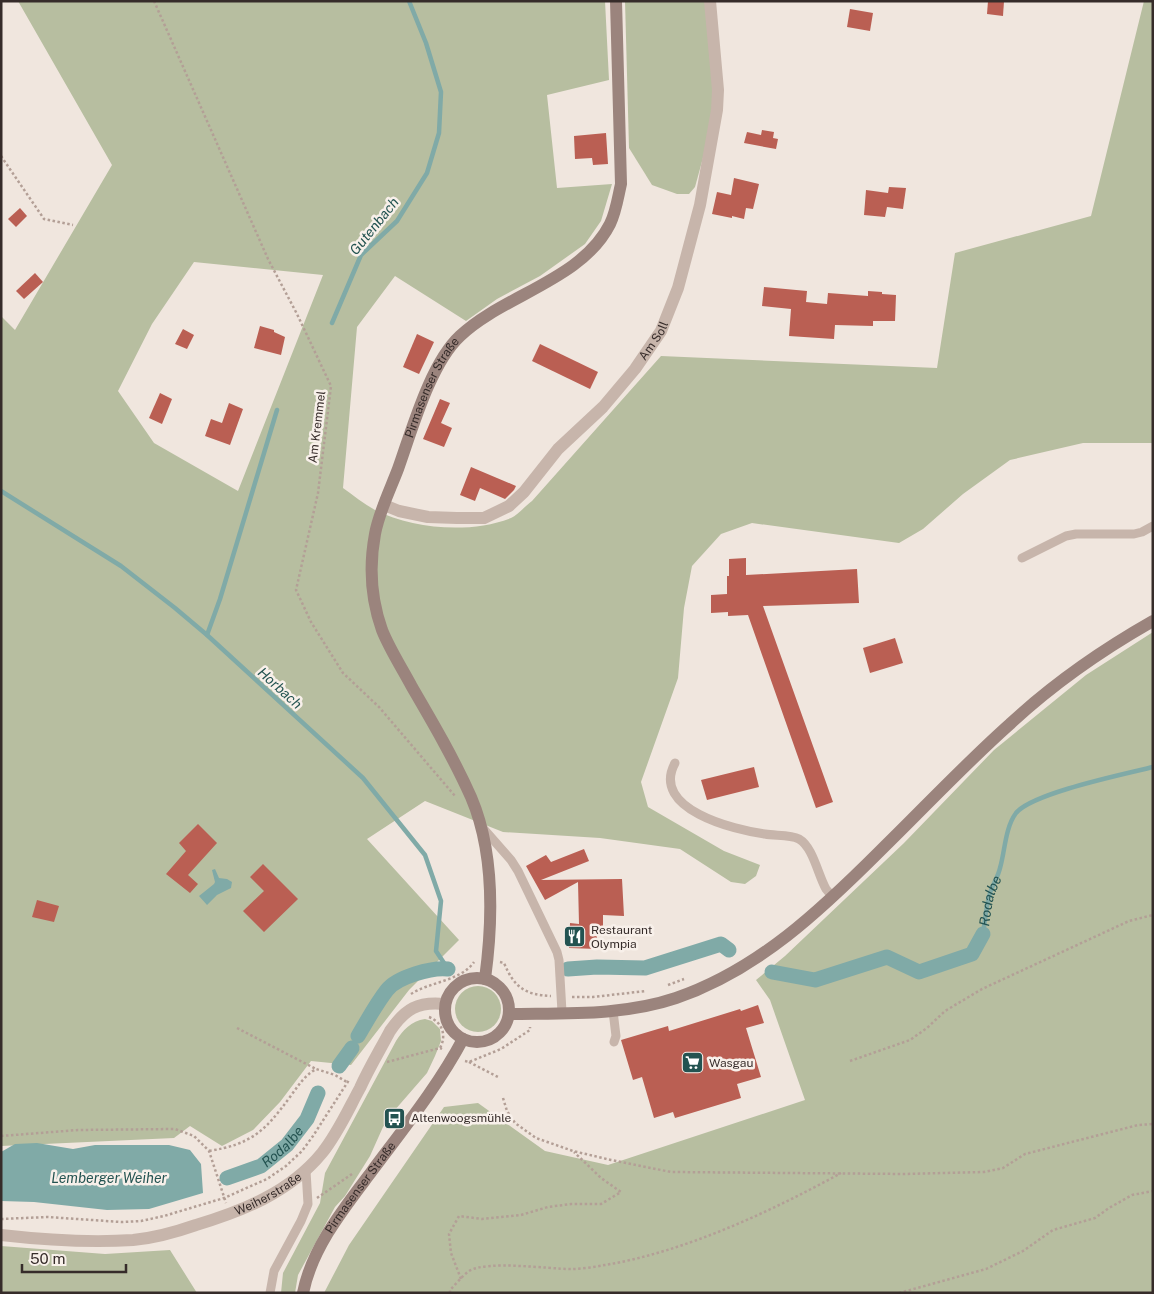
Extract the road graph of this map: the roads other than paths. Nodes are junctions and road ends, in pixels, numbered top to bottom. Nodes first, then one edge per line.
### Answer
1 (616, 1) edge
2 (710, 1) edge
3 (384, 505) junction
4 (1153, 526) edge
5 (1022, 558) dead end
6 (1153, 621) edge
7 (675, 764) dead end
8 (480, 825) junction
9 (834, 897) junction
10 (485, 979) junction
11 (446, 1004) junction
12 (613, 1011) junction
13 (562, 1012) junction
14 (509, 1014) junction
15 (463, 1039) junction
16 (614, 1042) dead end
17 (306, 1171) junction
18 (1, 1236) edge
19 (270, 1293) edge
20 (303, 1293) edge

1 - 3 main road, Pirmasenser Straße
2 - 3 street, Am Soll
3 - 8 main road, Pirmasenser Straße
4 - 5 lane
6 - 9 main road
7 - 9 lane
8 - 10 main road, Pirmasenser Straße
8 - 13 lane, Pirmasenser Straße
9 - 12 main road
10 - 11 main road
10 - 14 main road
11 - 15 main road
11 - 17 street, Weiherstraße
12 - 13 main road
12 - 16 lane
13 - 14 main road
14 - 15 main road
15 - 20 main road, Pirmasenser Straße
17 - 18 street, Weiherstraße
17 - 19 lane

